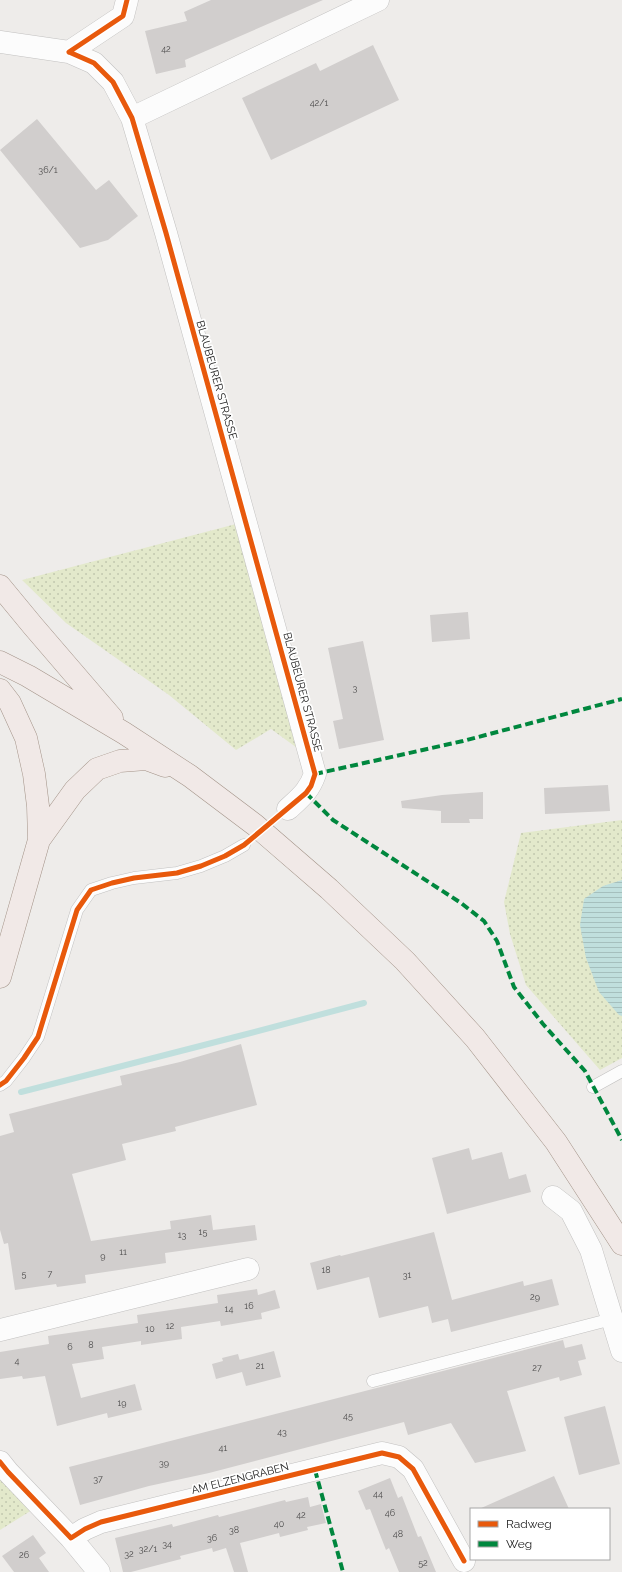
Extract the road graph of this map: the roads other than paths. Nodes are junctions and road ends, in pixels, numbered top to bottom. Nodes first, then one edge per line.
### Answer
1 (127, 0) edge
2 (378, 0) edge
3 (0, 42) edge
4 (69, 52) junction
5 (132, 118) junction
6 (0, 586) edge
7 (0, 662) edge
8 (0, 690) edge
9 (124, 733) junction
10 (190, 776) junction
11 (288, 809) dead end
12 (39, 840) junction
13 (244, 845) dead end
14 (0, 977) edge
15 (622, 1071) edge
16 (0, 1085) edge
17 (593, 1087) dead end
18 (553, 1197) dead end
19 (622, 1244) edge
20 (248, 1269) dead end
21 (612, 1319) junction
22 (0, 1330) edge
23 (622, 1351) edge
24 (373, 1381) dead end
25 (0, 1462) edge
26 (71, 1538) junction
27 (464, 1561) dead end
28 (98, 1572) edge

1 - 4 street
2 - 5 street
3 - 4 street, BLAUBEURER STRASSE
4 - 5 street, BLAUBEURER STRASSE
5 - 11 street, BLAUBEURER STRASSE
6 - 9 main road
7 - 9 main road
8 - 12 main road
9 - 10 main road
10 - 12 main road
10 - 19 main road
12 - 14 main road
13 - 16 lane
15 - 17 lane
18 - 21 street
20 - 22 street
21 - 23 street
21 - 24 lane
25 - 26 street
26 - 27 street, AM ELZENGRABEN
26 - 28 street

